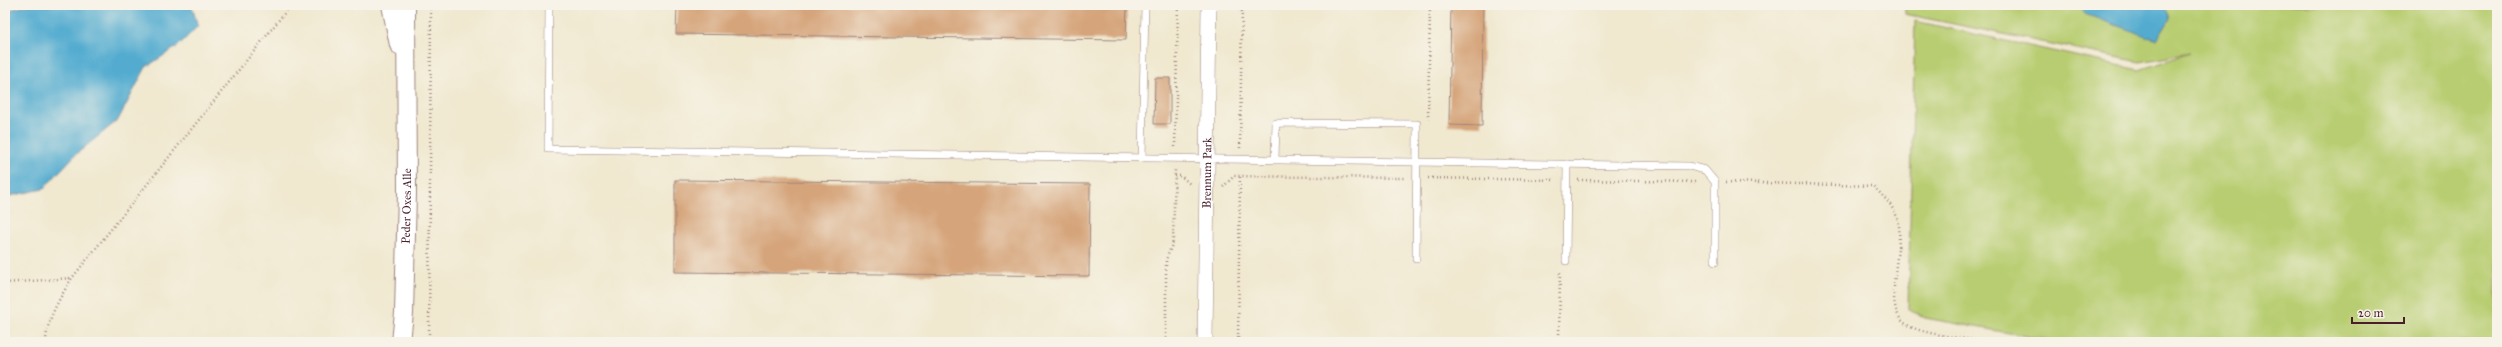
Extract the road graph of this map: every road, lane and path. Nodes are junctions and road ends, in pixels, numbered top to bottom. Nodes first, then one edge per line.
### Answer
1 (290, 5) edge
2 (391, 5) edge
3 (406, 5) edge
4 (431, 5) edge
5 (549, 5) edge
6 (1145, 5) edge
7 (1178, 5) edge
8 (1209, 5) edge
9 (1242, 5) edge
10 (1430, 5) edge
11 (405, 70) junction
12 (1428, 123) dead end
13 (1142, 158) junction
14 (1175, 159) junction
15 (1240, 159) junction
16 (1275, 159) junction
17 (1207, 160) junction
18 (1417, 162) junction
19 (1567, 164) junction
20 (1175, 176) junction
21 (1240, 176) junction
22 (1417, 178) junction
23 (1567, 180) junction
24 (1715, 182) junction
25 (1207, 186) junction
26 (1416, 259) dead end
27 (1566, 261) dead end
28 (1715, 262) dead end
29 (1560, 268) dead end
30 (72, 278) junction
31 (5, 283) edge
32 (46, 342) edge
33 (400, 342) edge
34 (429, 342) edge
35 (1166, 342) edge
36 (1205, 342) edge
37 (1238, 342) edge
38 (1559, 342) edge
39 (1990, 342) edge

1 - 30 path
2 - 11 street, Peder Oxes Alle
3 - 11 street, Peder Oxes Alle
4 - 34 path
5 - 13 lane
6 - 13 lane
7 - 14 path
8 - 17 street, Brennum Park
9 - 15 path
10 - 12 path
11 - 33 street, Peder Oxes Alle
13 - 14 lane
14 - 17 lane
14 - 20 path
15 - 16 lane
15 - 17 lane
15 - 21 path
16 - 18 lane
16 - 18 lane
17 - 25 street, Brennum Park
18 - 19 lane
18 - 22 lane
19 - 23 lane
19 - 24 lane
20 - 25 path
20 - 35 path
21 - 22 path
21 - 25 path
21 - 37 path
22 - 23 path
22 - 26 lane
23 - 24 path
23 - 27 lane
24 - 28 lane
24 - 39 path
25 - 36 street, Brennum Park
29 - 38 path
30 - 31 path
30 - 32 path

